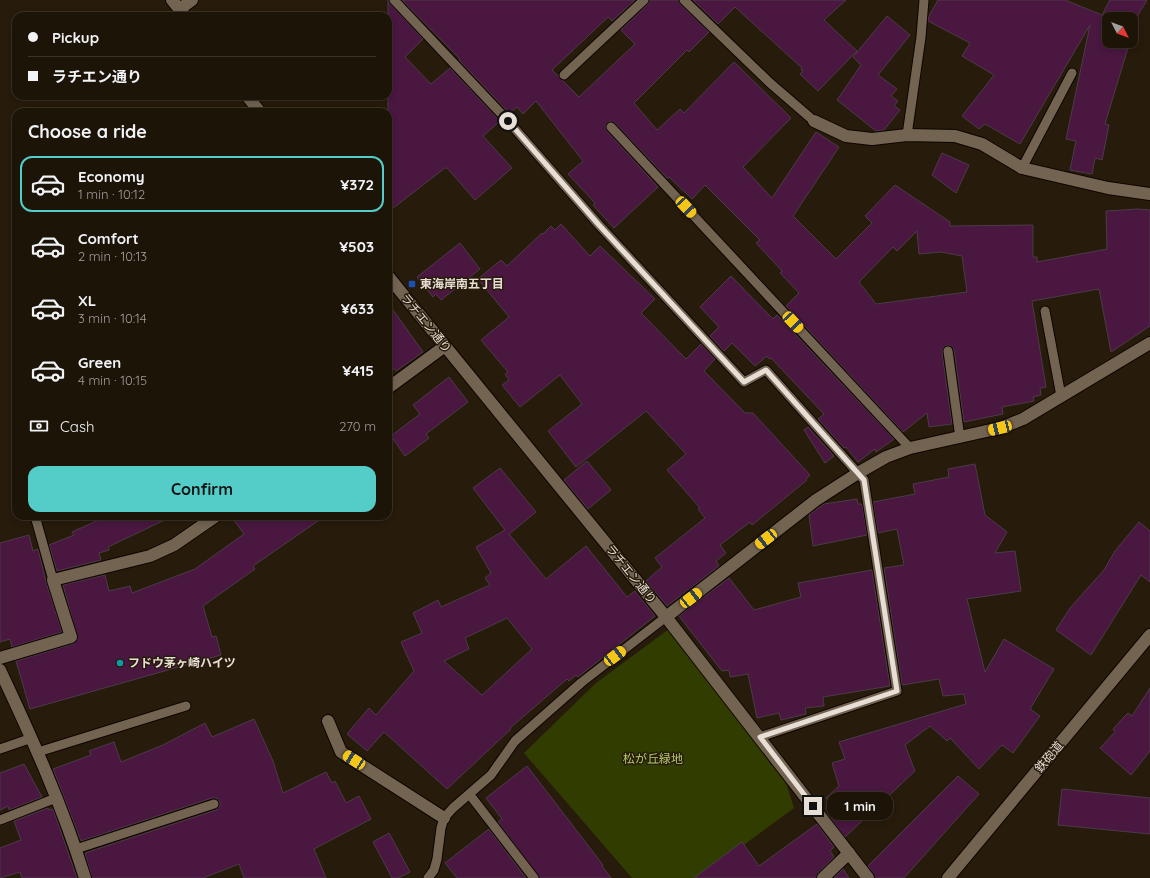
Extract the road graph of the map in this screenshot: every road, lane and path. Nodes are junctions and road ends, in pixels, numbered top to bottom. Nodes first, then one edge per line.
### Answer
1 (192, 0) edge
2 (394, 0) edge
3 (644, 0) edge
4 (684, 0) edge
5 (924, 0) edge
6 (179, 8) edge
7 (1072, 73) dead end
8 (564, 75) dead end
9 (814, 121) joint
10 (611, 127) dead end
11 (906, 134) junction
12 (1022, 168) junction
13 (1150, 194) edge
14 (392, 281) edge
15 (1045, 311) dead end
16 (1150, 344) edge
17 (445, 346) junction
18 (948, 351) dead end
19 (392, 385) edge
20 (1061, 396) junction
21 (960, 438) junction
22 (910, 448) junction
23 (858, 472) junction
24 (36, 520) edge
25 (210, 520) edge
26 (53, 580) junction
27 (666, 617) junction
28 (1150, 635) edge
29 (0, 658) edge
30 (0, 670) edge
31 (186, 706) dead end
32 (328, 721) dead end
33 (760, 737) junction
34 (32, 738) junction
35 (0, 749) edge
36 (38, 752) junction
37 (470, 795) junction
38 (56, 798) junction
39 (214, 804) dead end
40 (444, 818) junction
41 (0, 820) edge
42 (76, 849) junction
43 (849, 853) junction
44 (85, 878) edge
45 (428, 878) edge
46 (534, 878) edge
47 (823, 878) edge
48 (868, 878) edge
49 (948, 878) edge

1 - 6 street
2 - 23 lane
3 - 8 lane
4 - 9 lane
5 - 11 lane
7 - 12 lane
9 - 11 street
10 - 22 lane
11 - 12 street
12 - 13 street
14 - 17 street, ラチエン通り
15 - 20 lane
16 - 20 street
17 - 19 street
17 - 27 street, ラチエン通り
18 - 21 lane
20 - 21 street
21 - 22 street
22 - 23 street
23 - 27 street
23 - 33 lane
24 - 26 lane
25 - 26 street
26 - 29 street
27 - 33 street, ラチエン通り
27 - 37 lane
28 - 49 street, 鉄砲道
30 - 34 street
31 - 36 lane
32 - 40 street
33 - 43 street, ラチエン通り
34 - 35 lane
34 - 36 street
36 - 38 street
37 - 40 lane
37 - 46 lane
38 - 41 lane
38 - 42 street
39 - 42 lane
40 - 45 lane
42 - 44 street
43 - 47 street
43 - 48 street, ラチエン通り

